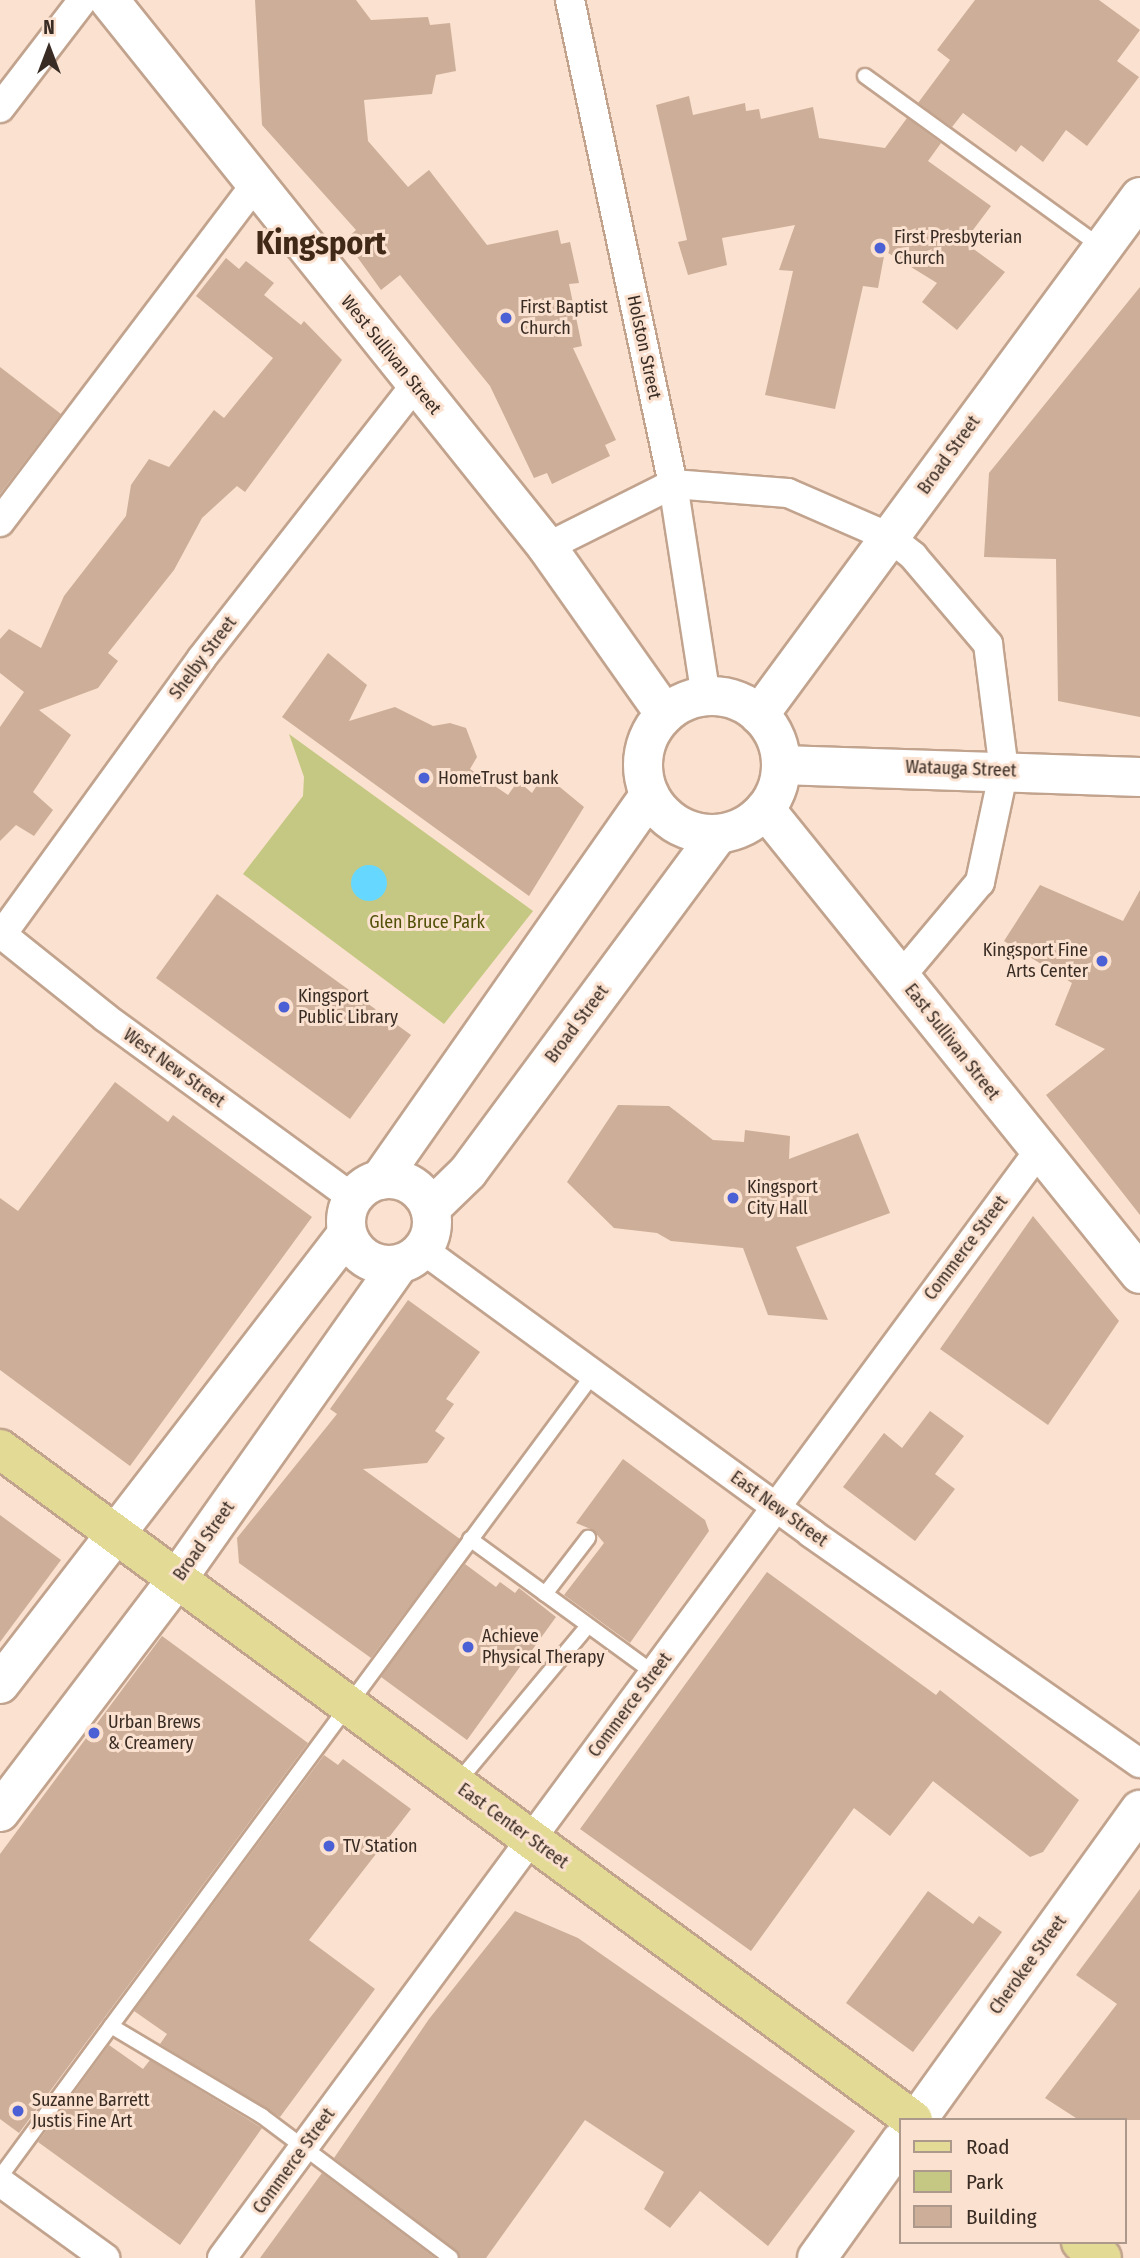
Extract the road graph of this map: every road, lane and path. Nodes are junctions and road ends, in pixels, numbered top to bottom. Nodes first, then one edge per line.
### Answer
1 (83, 0) edge
2 (109, 0) edge
3 (570, 0) edge
4 (865, 76) dead end
5 (0, 108) edge
6 (254, 185) junction
7 (1140, 197) edge
8 (1102, 248) junction
9 (415, 385) junction
10 (673, 484) junction
11 (0, 522) edge
12 (889, 537) junction
13 (547, 547) junction
14 (706, 696) junction
15 (665, 714) junction
16 (759, 715) junction
17 (781, 765) junction
18 (1004, 770) junction
19 (1140, 777) edge
20 (650, 795) junction
21 (765, 809) junction
22 (718, 834) junction
23 (1, 934) edge
24 (901, 976) junction
25 (1038, 1152) junction
26 (360, 1204) junction
27 (430, 1209) junction
28 (411, 1256) junction
29 (1140, 1274) edge
30 (595, 1372) junction
31 (0, 1449) edge
32 (776, 1507) junction
33 (113, 1531) junction
34 (588, 1538) dead end
35 (470, 1539) junction
36 (177, 1579) junction
37 (545, 1594) junction
38 (588, 1626) junction
39 (654, 1673) junction
40 (0, 1684) edge
41 (346, 1703) junction
42 (1140, 1763) edge
43 (457, 1784) junction
44 (1140, 1811) edge
45 (0, 1812) edge
46 (531, 1839) junction
47 (111, 2026) junction
48 (912, 2118) edge
49 (916, 2118) edge
50 (898, 2145) edge
51 (304, 2148) junction
52 (0, 2177) edge
53 (0, 2182) edge
54 (1084, 2244) edge
55 (105, 2258) edge
56 (222, 2258) edge
57 (451, 2258) edge
58 (817, 2258) edge
59 (1102, 2258) edge

1 - 5 street
2 - 6 street, West Sullivan Street
3 - 10 street, Holston Street
4 - 8 lane
6 - 9 street, West Sullivan Street
6 - 11 street
7 - 8 street, Broad Street
8 - 12 street, Broad Street
9 - 13 street, West Sullivan Street
9 - 23 street, Shelby Street
10 - 12 street
10 - 13 street
10 - 14 street, Holston Street
12 - 16 street, Broad Street
12 - 18 street
13 - 15 street, West Sullivan Street
14 - 15 street
14 - 16 street
15 - 20 street
16 - 17 street
17 - 18 street, Watauga Street
17 - 21 street
18 - 19 street, Watauga Street
18 - 24 street
20 - 22 street
20 - 26 street
21 - 22 street
21 - 24 street, East Sullivan Street
22 - 27 street, Broad Street
23 - 26 street, West New Street
24 - 25 street, East Sullivan Street
25 - 29 street, East Sullivan Street
25 - 32 street, Commerce Street
26 - 27 street
26 - 28 street
26 - 33 street
27 - 28 street, Broad Street
28 - 30 street, East New Street
28 - 36 street, Broad Street
30 - 32 street, East New Street
30 - 35 lane
31 - 33 main road, East Center Street
32 - 39 street, Commerce Street
32 - 42 street, East New Street
33 - 36 main road, East Center Street
33 - 40 street
34 - 37 lane
35 - 37 lane
35 - 41 lane
36 - 41 main road, East Center Street
36 - 45 street, Broad Street
37 - 38 lane
38 - 39 lane
38 - 43 lane
39 - 46 street, Commerce Street
41 - 43 main road, East Center Street
41 - 47 lane
43 - 46 main road, East Center Street
44 - 49 street, Cherokee Street
46 - 48 main road, East Center Street
46 - 51 street, Commerce Street
47 - 51 lane
47 - 52 lane
50 - 58 street
51 - 56 street, Commerce Street
51 - 57 lane
53 - 55 street
54 - 59 main road

